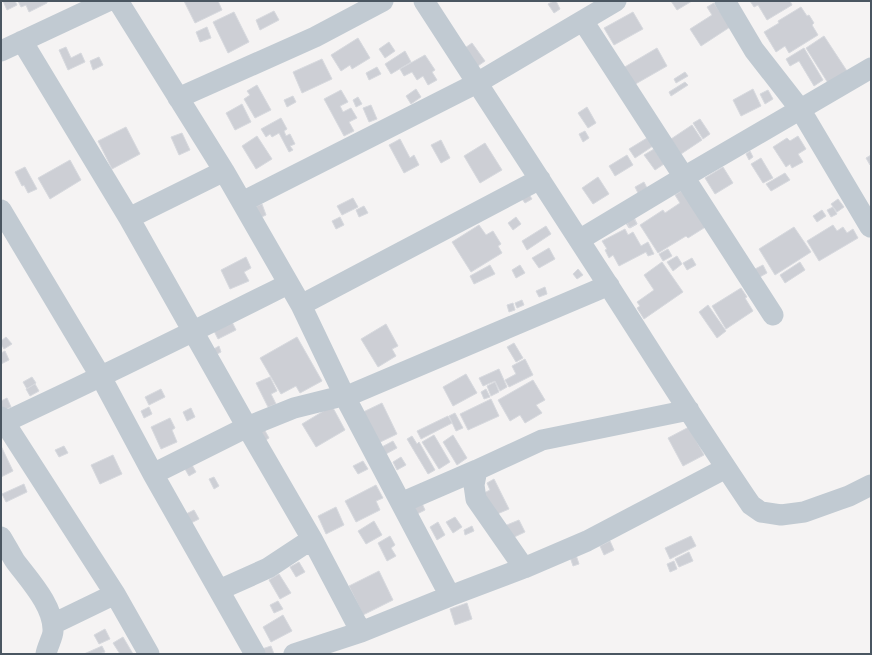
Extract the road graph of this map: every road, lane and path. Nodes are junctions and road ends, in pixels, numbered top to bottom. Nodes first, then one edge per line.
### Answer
1 (108, 1) edge
2 (118, 1) edge
3 (383, 1) edge
4 (424, 1) edge
5 (616, 1) edge
6 (725, 1) edge
7 (68, 9) edge
8 (583, 21) junction
9 (22, 41) junction
10 (1, 51) edge
11 (871, 68) edge
12 (476, 83) junction
13 (178, 98) junction
14 (800, 110) junction
15 (224, 171) junction
16 (684, 177) junction
17 (540, 179) junction
18 (242, 202) junction
19 (1, 210) edge
20 (129, 218) junction
21 (870, 227) edge
22 (579, 240) junction
23 (288, 284) junction
24 (609, 285) junction
25 (301, 306) junction
26 (773, 315) dead end
27 (193, 332) junction
28 (101, 377) junction
29 (345, 397) junction
30 (689, 410) junction
31 (2, 421) edge
32 (247, 427) junction
33 (726, 468) junction
34 (476, 470) junction
35 (153, 474) junction
36 (871, 485) edge
37 (401, 503) junction
38 (1, 537) edge
39 (312, 539) junction
40 (524, 568) junction
41 (219, 590) junction
42 (115, 594) junction
43 (450, 596) junction
44 (53, 624) junction
45 (360, 632) junction
46 (46, 654) edge
47 (149, 654) edge
48 (255, 654) edge
49 (294, 654) edge

1 - 7 street
2 - 13 street
3 - 13 street
4 - 12 street
5 - 8 street
6 - 14 street
7 - 9 street
8 - 12 street
8 - 16 street
9 - 10 street
9 - 20 street
11 - 14 street
12 - 17 street
12 - 18 street
13 - 15 street
14 - 16 street
14 - 21 street
15 - 18 street
15 - 20 street
16 - 22 street
16 - 26 street
17 - 22 street
17 - 25 street
18 - 23 street
19 - 28 street
20 - 27 street
22 - 24 street
23 - 25 street
23 - 27 street
24 - 29 street
24 - 30 street
25 - 29 street
27 - 28 street
27 - 32 street
28 - 31 street
28 - 35 street
29 - 32 street
29 - 37 street
30 - 33 street
30 - 34 street
31 - 42 street
32 - 35 street
32 - 39 street
33 - 36 street
33 - 40 street
34 - 37 street
34 - 40 street
35 - 41 street
37 - 43 street
38 - 44 street
39 - 41 street
39 - 45 street
40 - 43 street
41 - 48 street
42 - 44 street
42 - 47 street
43 - 45 street
44 - 46 street
45 - 49 street

